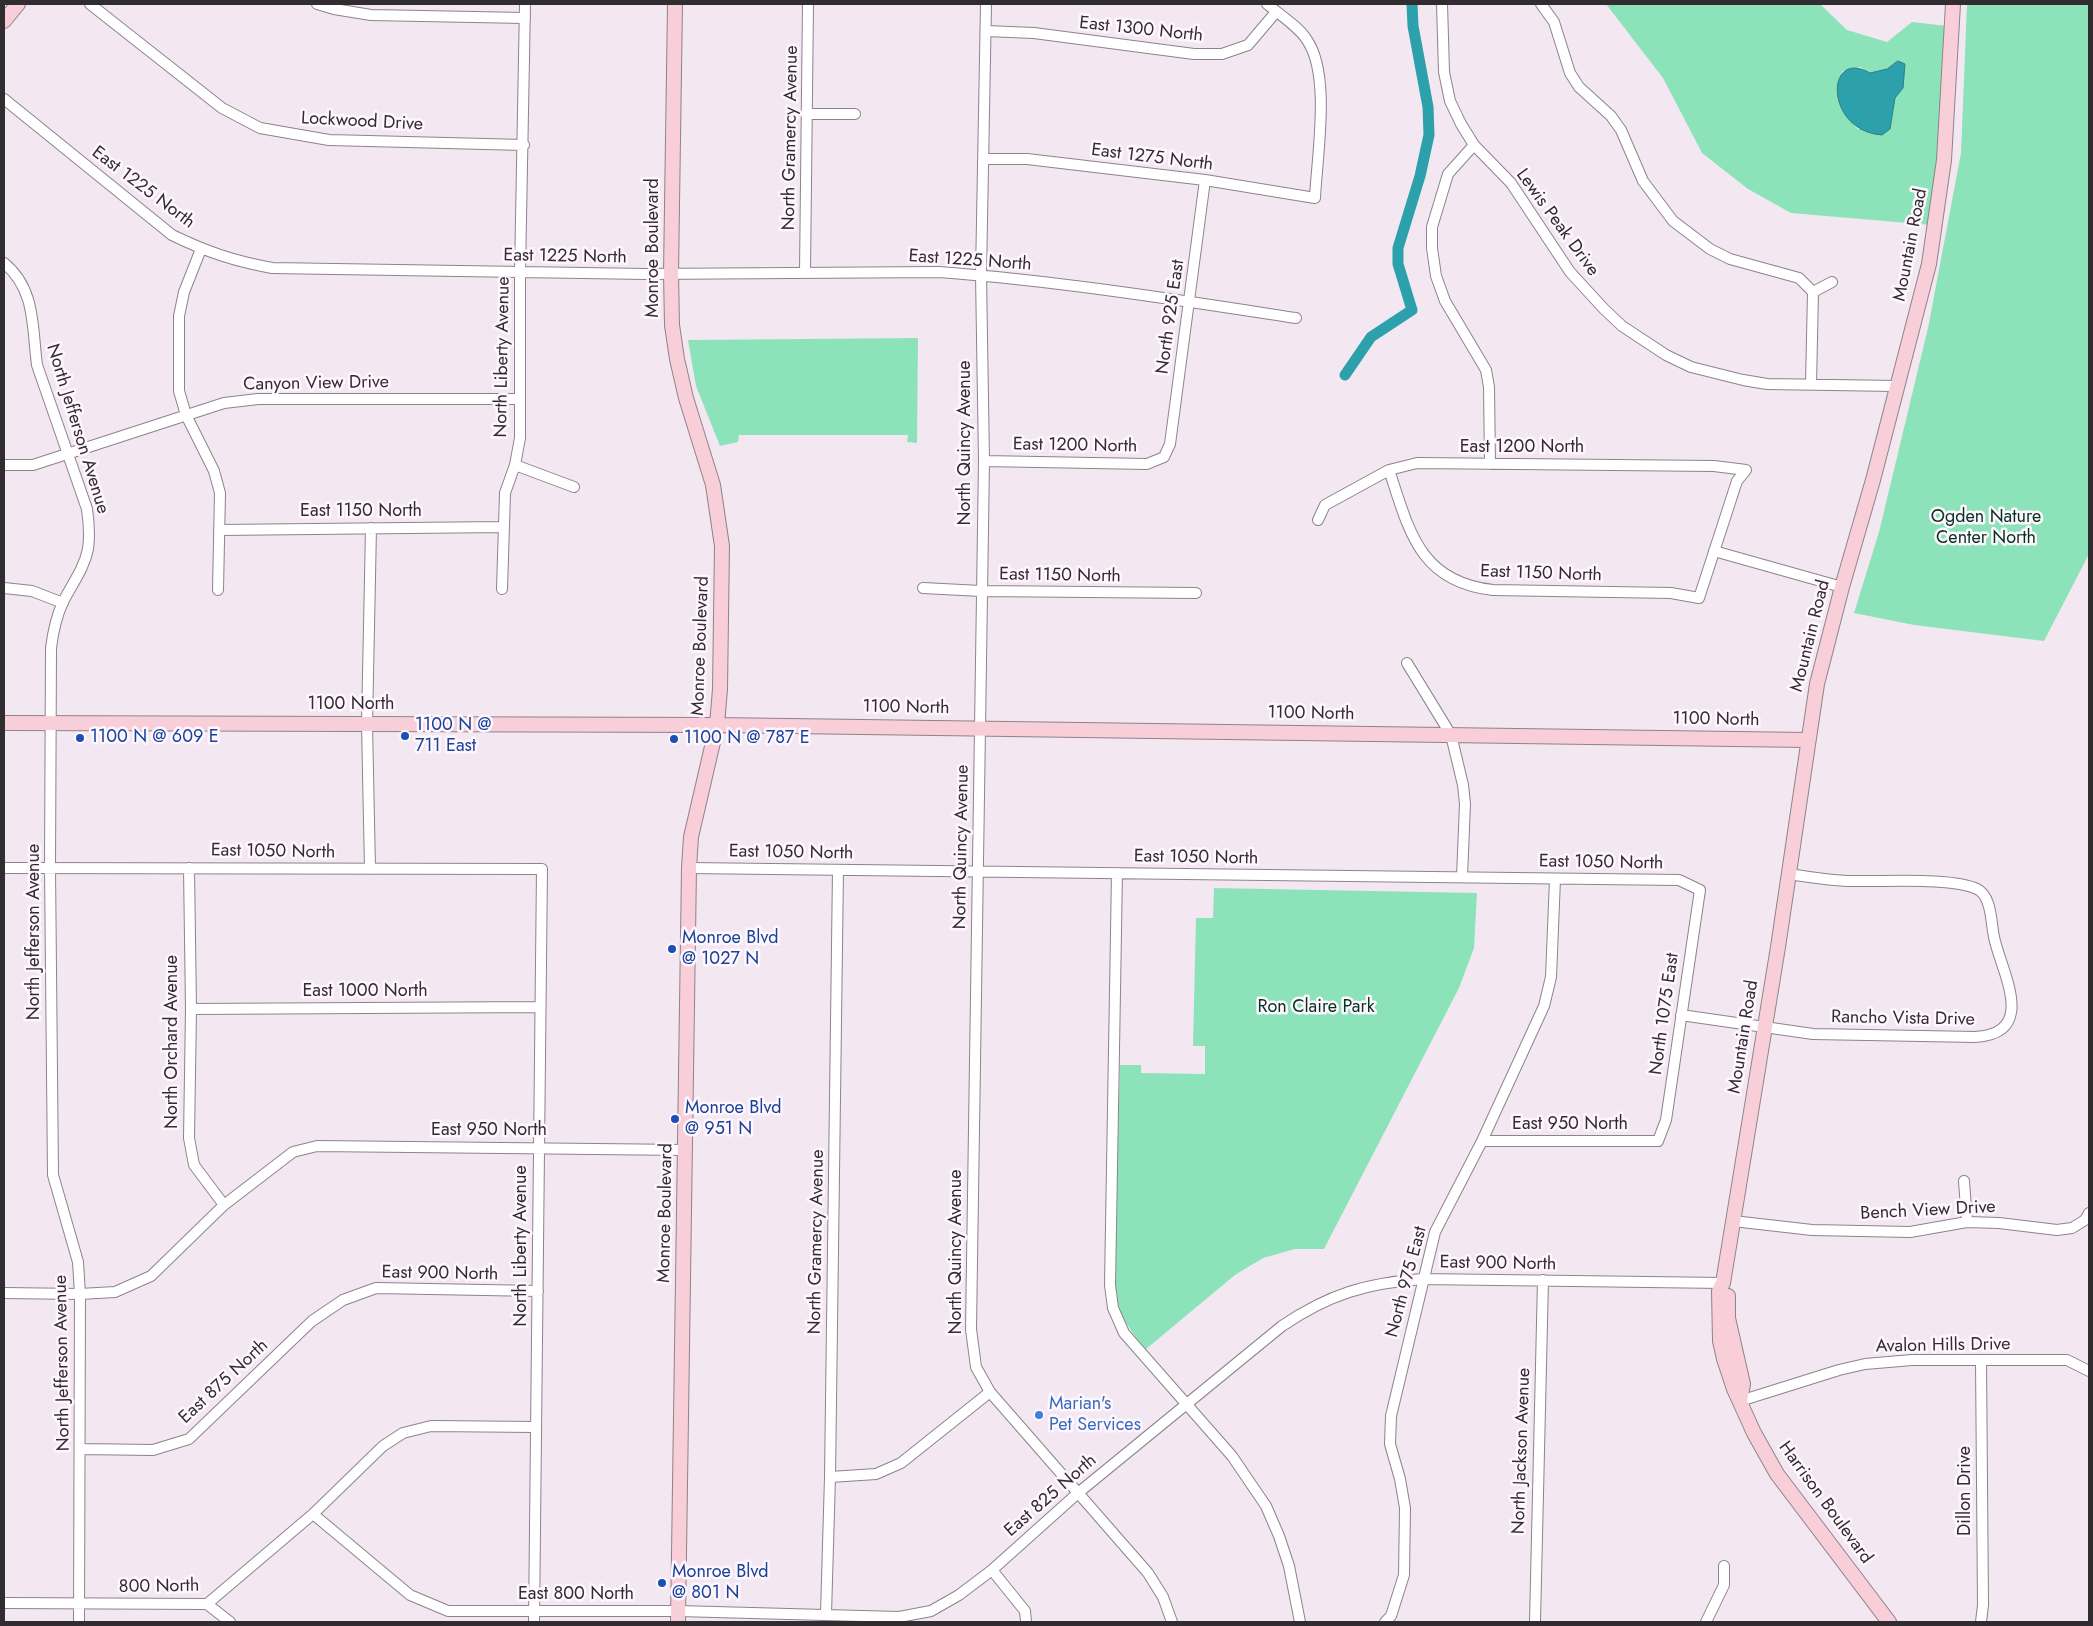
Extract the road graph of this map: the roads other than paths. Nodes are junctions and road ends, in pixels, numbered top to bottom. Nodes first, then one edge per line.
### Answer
1 (18, 4) edge
2 (90, 4) edge
3 (317, 4) edge
4 (525, 4) edge
5 (675, 4) edge
6 (808, 4) edge
7 (986, 4) edge
8 (1267, 4) edge
9 (1442, 4) edge
10 (1541, 4) edge
11 (1953, 4) edge
12 (1276, 12) junction
13 (525, 18) junction
14 (4, 21) edge
15 (986, 32) junction
16 (4, 99) edge
17 (808, 114) junction
18 (855, 114) dead end
19 (524, 145) junction
20 (1474, 145) junction
21 (984, 159) junction
22 (1205, 180) junction
23 (200, 249) junction
24 (4, 263) edge
25 (805, 272) junction
26 (520, 273) junction
27 (671, 273) junction
28 (981, 275) junction
29 (1832, 282) dead end
30 (1813, 292) junction
31 (1190, 302) junction
32 (1296, 318) dead end
33 (1811, 384) junction
34 (1897, 386) junction
35 (519, 399) junction
36 (186, 414) junction
37 (68, 455) junction
38 (1164, 456) joint
39 (984, 461) junction
40 (1490, 464) junction
41 (4, 465) edge
42 (515, 465) junction
43 (1389, 470) junction
44 (574, 487) dead end
45 (1318, 520) dead end
46 (502, 527) junction
47 (371, 528) junction
48 (219, 530) junction
49 (1714, 551) junction
50 (1842, 587) junction
51 (4, 588) edge
52 (923, 588) dead end
53 (502, 589) dead end
54 (218, 590) dead end
55 (981, 591) junction
56 (1196, 593) dead end
57 (63, 603) junction
58 (1407, 663) dead end
59 (4, 724) edge
60 (50, 724) junction
61 (367, 724) junction
62 (717, 724) junction
63 (980, 728) junction
64 (1451, 735) junction
65 (1808, 740) junction
66 (4, 868) edge
67 (50, 868) junction
68 (188, 868) junction
69 (689, 868) junction
70 (370, 869) junction
71 (542, 869) joint
72 (838, 870) junction
73 (978, 871) junction
74 (1117, 873) junction
75 (1789, 874) junction
76 (1462, 877) junction
77 (1555, 878) junction
78 (1700, 890) joint
79 (540, 1007) junction
80 (191, 1009) junction
81 (1681, 1015) junction
82 (1764, 1028) junction
83 (1482, 1141) junction
84 (1658, 1141) joint
85 (538, 1147) junction
86 (686, 1150) junction
87 (1964, 1181) dead end
88 (224, 1205) junction
89 (2089, 1213) edge
90 (1733, 1221) junction
91 (1967, 1222) junction
92 (1422, 1279) junction
93 (1543, 1280) junction
94 (1723, 1283) junction
95 (538, 1291) junction
96 (4, 1293) edge
97 (80, 1294) junction
98 (343, 1300) joint
99 (1282, 1326) joint
100 (1981, 1360) junction
101 (2089, 1371) edge
102 (990, 1392) junction
103 (1740, 1401) junction
104 (1185, 1404) junction
105 (536, 1427) junction
106 (81, 1449) junction
107 (830, 1478) junction
108 (1078, 1493) junction
109 (313, 1514) junction
110 (1724, 1566) dead end
111 (992, 1570) junction
112 (4, 1603) edge
113 (79, 1603) junction
114 (207, 1604) junction
115 (535, 1611) junction
116 (931, 1611) joint
117 (826, 1614) junction
118 (678, 1617) edge
119 (79, 1622) edge
120 (230, 1622) edge
121 (534, 1622) edge
122 (1026, 1622) edge
123 (1172, 1622) edge
124 (1300, 1622) edge
125 (1386, 1622) edge
126 (1535, 1622) edge
127 (1706, 1622) edge
128 (1890, 1622) edge
129 (1981, 1622) edge

1 - 14 street
2 - 19 street, Lockwood Drive
3 - 13 street
4 - 13 street, North Liberty Avenue
5 - 27 street, Monroe Boulevard
6 - 17 street, North Gramercy Avenue
7 - 15 street, North Quincy Avenue
8 - 12 street
9 - 20 street, Lewis Peak Drive
10 - 30 street
11 - 34 street, Mountain Road
12 - 15 street, East 1300 North
12 - 22 street, East 1275 North
13 - 19 street, North Liberty Avenue
15 - 21 street, North Quincy Avenue
16 - 23 street, East 1225 North
17 - 18 street
17 - 25 street, North Gramercy Avenue
19 - 26 street, North Liberty Avenue
20 - 33 street, Lewis Peak Drive
20 - 40 street
21 - 22 street, East 1275 North
21 - 28 street, North Quincy Avenue
22 - 31 street, North 925 East
23 - 26 street, East 1225 North
23 - 36 street
24 - 37 street, North Jefferson Avenue
25 - 27 street, East 1225 North
25 - 28 street, East 1225 North
26 - 27 street, East 1225 North
26 - 35 street, North Liberty Avenue
27 - 62 street, Monroe Boulevard
28 - 31 street, East 1225 North
28 - 39 street, North Quincy Avenue
29 - 30 street
30 - 33 street
31 - 32 street, East 1225 North
31 - 38 street, North 925 East
33 - 34 street, Lewis Peak Drive
34 - 50 street, Mountain Road
35 - 36 street, Canyon View Drive
35 - 42 street, North Liberty Avenue
36 - 37 street, Canyon View Drive
36 - 48 street
37 - 41 street, Canyon View Drive
37 - 57 street, North Jefferson Avenue
38 - 39 street, East 1200 North
39 - 55 street, North Quincy Avenue
40 - 43 street, East 1200 North
40 - 49 street, East 1200 North
42 - 44 street
42 - 46 street, North Liberty Avenue
43 - 45 street, East 1200 North
43 - 49 street, East 1150 North
46 - 47 street, East 1150 North
46 - 53 street, North Liberty Avenue
47 - 48 street, East 1150 North
47 - 61 street
48 - 54 street
49 - 50 street
50 - 65 street, Mountain Road
51 - 57 street
52 - 55 street, East 1150 North
55 - 56 street, East 1150 North
55 - 63 street, North Quincy Avenue
57 - 60 street, North Jefferson Avenue
58 - 64 street
59 - 60 street, 1100 North
60 - 61 street, 1100 North
60 - 67 street, North Jefferson Avenue
61 - 62 street, 1100 North
61 - 70 street
62 - 63 street, 1100 North
62 - 69 street, Monroe Boulevard
63 - 64 street, 1100 North
63 - 73 street, North Quincy Avenue
64 - 65 street, 1100 North
64 - 76 street
65 - 75 street, Mountain Road
66 - 67 street, East 1050 North
67 - 68 street, East 1050 North
67 - 97 street, North Jefferson Avenue
68 - 70 street, East 1050 North
68 - 80 street, North Orchard Avenue
69 - 72 street, East 1050 North
69 - 86 street, Monroe Boulevard
70 - 71 street, East 1050 North
71 - 79 street, North Liberty Avenue
72 - 73 street, East 1050 North
72 - 107 street, North Gramercy Avenue
73 - 74 street, East 1050 North
73 - 102 street, North Quincy Avenue
74 - 76 street, East 1050 North
74 - 104 street
75 - 82 street, Mountain Road
75 - 82 street, Rancho Vista Drive
76 - 77 street, East 1050 North
77 - 78 street, East 1050 North
77 - 83 street, North 975 East
78 - 81 street, North 1075 East
79 - 80 street, East 1000 North
79 - 85 street, North Liberty Avenue
80 - 88 street, North Orchard Avenue
81 - 82 street
81 - 84 street, North 1075 East
82 - 90 street, Mountain Road
83 - 84 street, East 950 North
83 - 92 street, North 975 East
85 - 86 street, East 950 North
85 - 88 street, East 950 North
85 - 95 street, North Liberty Avenue
86 - 118 street, Monroe Boulevard
87 - 91 street
88 - 97 street
89 - 91 street, Bench View Drive
90 - 91 street, Bench View Drive
90 - 94 street, Mountain Road
92 - 93 street, East 900 North
92 - 99 street, East 900 North
92 - 125 street, North 975 East
93 - 94 street, East 900 North
93 - 126 street, North Jackson Avenue
94 - 103 street, Mountain Road
95 - 98 street, East 900 North
95 - 105 street, North Liberty Avenue
96 - 97 street
97 - 106 street, North Jefferson Avenue
98 - 106 street, East 875 North
99 - 104 street, East 825 North
100 - 101 street, Avalon Hills Drive
100 - 103 street, Avalon Hills Drive
100 - 129 street, Dillon Drive
102 - 107 street
102 - 108 street, North Quincy Avenue
103 - 128 street, Harrison Boulevard
104 - 108 street, East 825 North
104 - 124 street
105 - 109 street, 800 North
105 - 115 street, North Liberty Avenue
106 - 113 street, North Jefferson Avenue
107 - 117 street, North Gramercy Avenue
108 - 111 street, East 825 North
108 - 123 street, North Quincy Avenue
109 - 114 street, 800 North
109 - 115 street, East 800 North
110 - 127 street
111 - 116 street, East 825 North
111 - 122 street
112 - 113 street, 800 North
113 - 114 street, 800 North
113 - 119 street, North Jefferson Avenue
114 - 120 street
115 - 118 street, East 800 North
115 - 121 street, North Liberty Avenue
116 - 117 street, East 800 North
117 - 118 street, East 800 North

